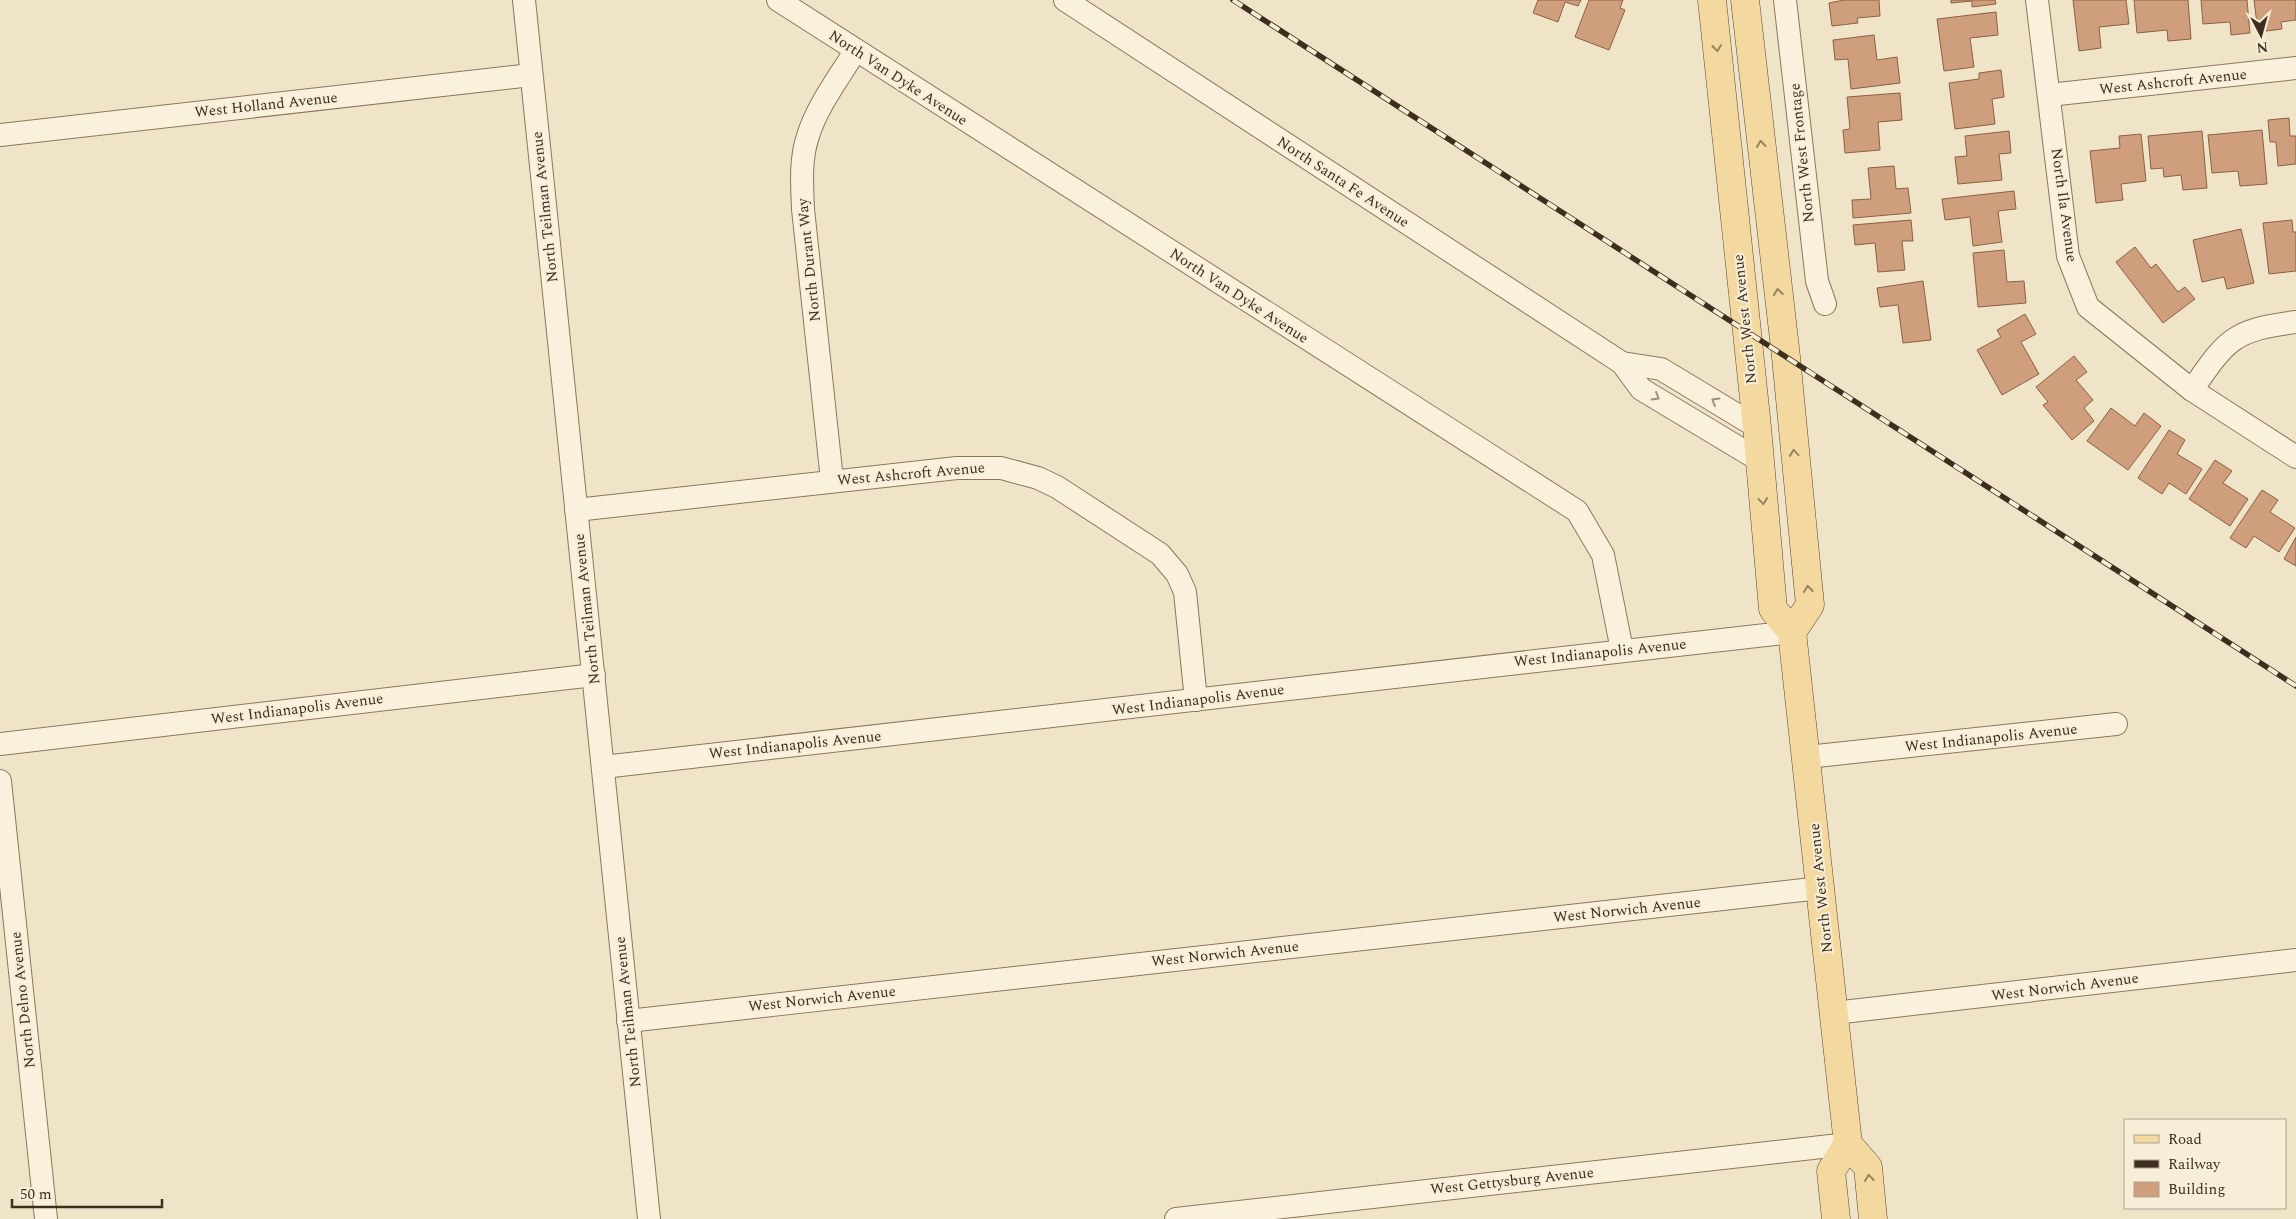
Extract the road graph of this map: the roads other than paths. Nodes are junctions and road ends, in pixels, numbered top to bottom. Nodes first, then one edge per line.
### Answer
1 (524, 0) edge
2 (778, 0) edge
3 (1065, 0) edge
4 (1712, 0) edge
5 (1745, 0) edge
6 (1786, 0) edge
7 (2037, 0) edge
8 (855, 51) junction
9 (2296, 68) edge
10 (531, 75) junction
11 (2049, 95) junction
12 (0, 135) edge
13 (1825, 304) dead end
14 (2296, 322) edge
15 (1622, 364) junction
16 (2192, 390) junction
17 (1757, 426) junction
18 (2296, 456) edge
19 (1759, 460) junction
20 (832, 480) junction
21 (576, 510) junction
22 (1801, 519) junction
23 (1792, 632) junction
24 (1622, 650) junction
25 (594, 675) junction
26 (1196, 700) junction
27 (2116, 724) dead end
28 (0, 744) edge
29 (1807, 757) junction
30 (603, 767) junction
31 (0, 781) edge
32 (1821, 888) junction
33 (2296, 960) edge
34 (1834, 1013) junction
35 (628, 1021) junction
36 (1848, 1144) junction
37 (1252, 1215) edge
38 (46, 1219) edge
39 (649, 1219) edge
40 (1176, 1219) edge
41 (1836, 1219) edge
42 (1873, 1219) edge

1 - 10 street, North Teilman Avenue
2 - 8 street, North Van Dyke Avenue
3 - 15 street, North Santa Fe Avenue
4 -> 17 main road, North West Avenue
22 -> 5 main road
6 - 13 street, North West Frontage
7 - 11 street, North Ila Avenue
8 - 20 street, North Durant Way
8 - 24 street, North Van Dyke Avenue
9 - 11 street, West Ashcroft Avenue
10 - 12 street, West Holland Avenue
10 - 21 street, North Teilman Avenue
11 - 16 street, North Ila Avenue
14 - 16 street
17 -> 15 street, North Santa Fe Avenue
15 -> 19 street, North Santa Fe Avenue
16 - 18 street, North Ila Avenue
17 - 19 main road, North West Avenue
17 - 22 main road
19 -> 23 main road, North West Avenue
20 - 21 street, West Ashcroft Avenue
20 - 26 street, West Ashcroft Avenue
21 - 25 street, North Teilman Avenue
23 -> 22 main road
23 - 24 street, West Indianapolis Avenue
23 - 29 main road, North West Avenue
24 - 26 street, West Indianapolis Avenue
25 - 28 street, West Indianapolis Avenue
25 - 30 street, North Teilman Avenue
26 - 30 street, West Indianapolis Avenue
27 - 29 street, West Indianapolis Avenue
29 - 32 main road, North West Avenue
30 - 35 street, North Teilman Avenue
31 - 38 street, North Delno Avenue
32 - 34 main road, North West Avenue
32 - 35 street, West Norwich Avenue
33 - 34 street, West Norwich Avenue
34 - 36 main road, North West Avenue
35 - 39 street, North Teilman Avenue
36 - 37 street, West Gettysburg Avenue
36 - 41 main road
42 -> 36 main road
37 - 40 street, West Gettysburg Avenue

